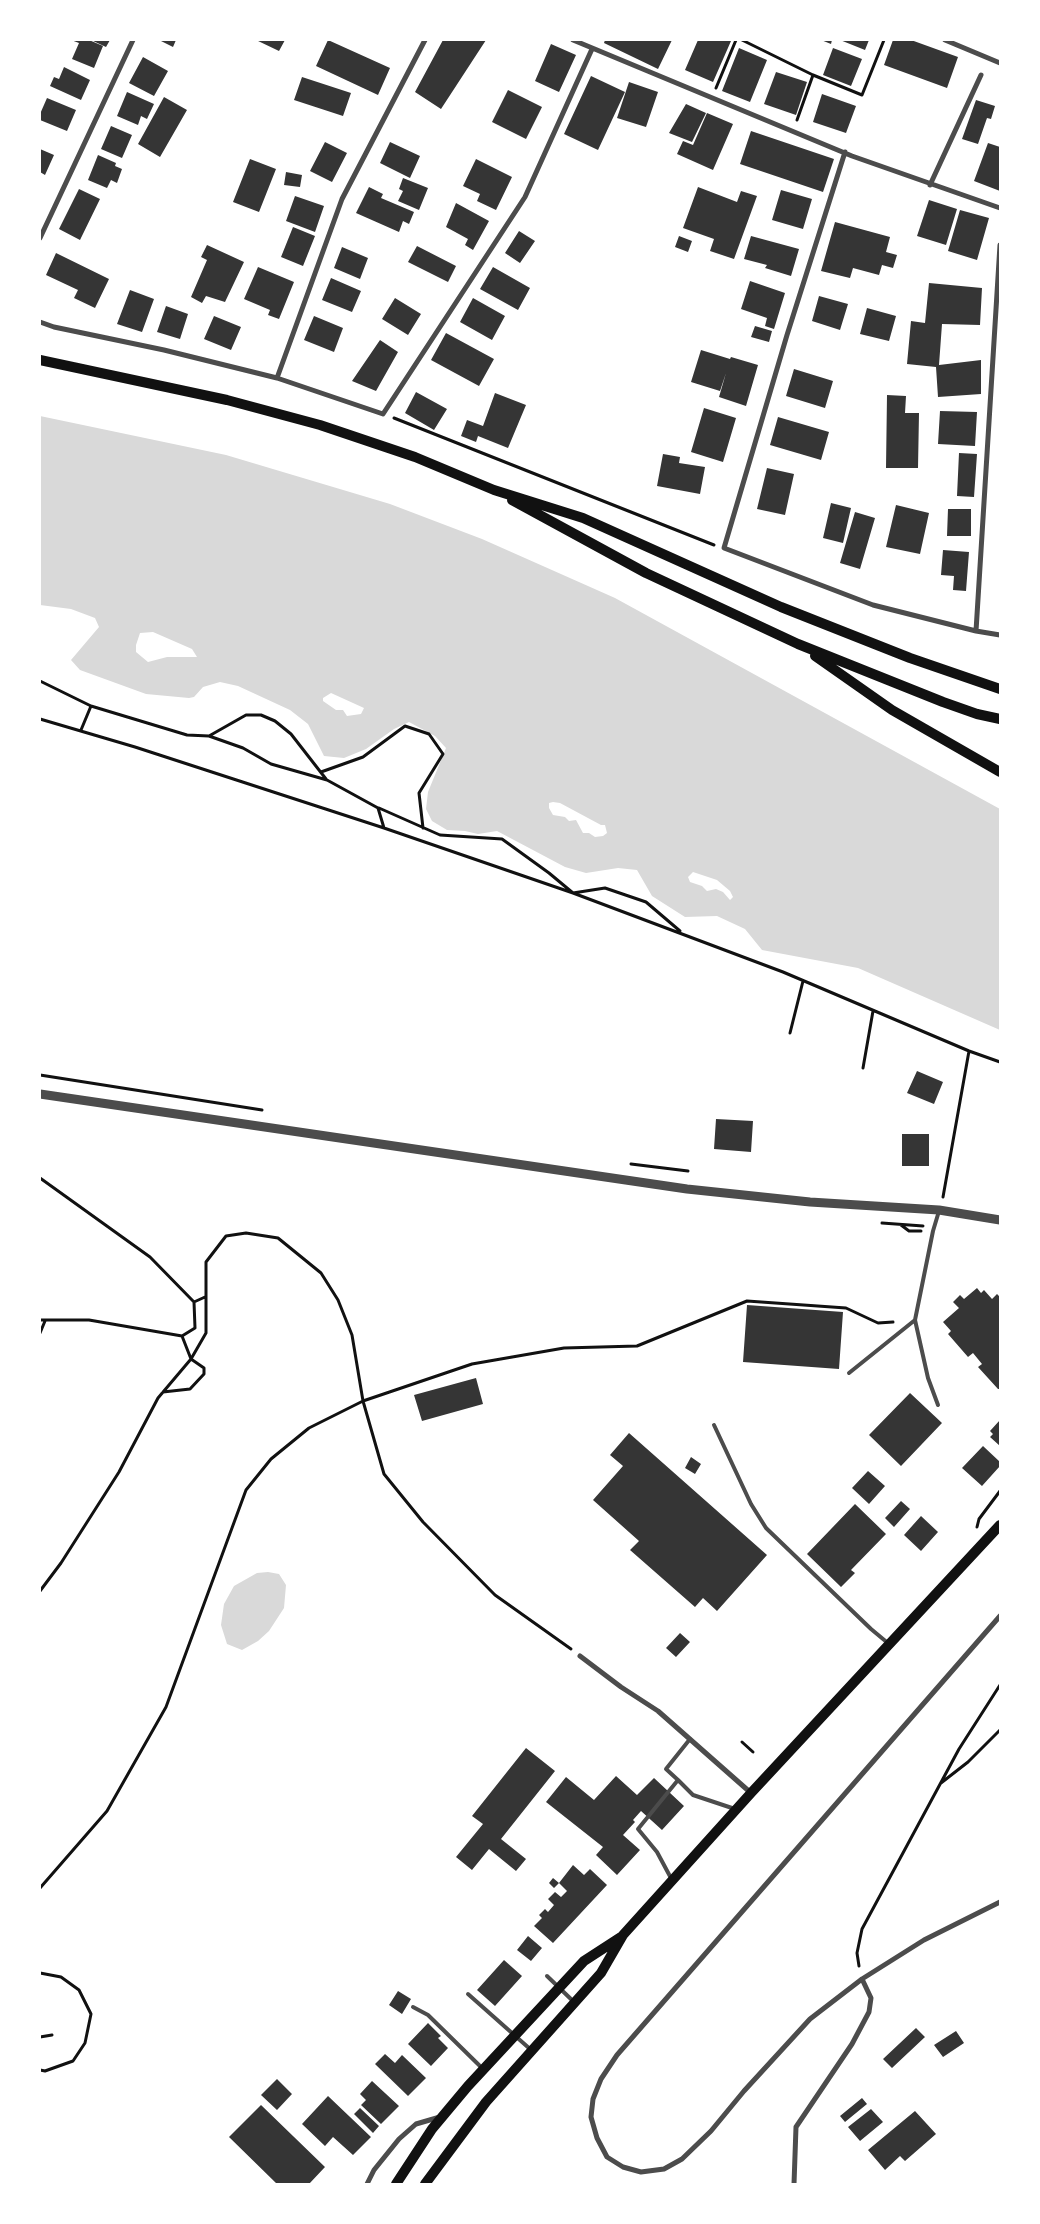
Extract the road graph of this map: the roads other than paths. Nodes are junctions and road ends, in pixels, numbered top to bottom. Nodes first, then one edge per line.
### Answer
1 (133, 40) edge
2 (425, 40) edge
3 (573, 40) edge
4 (945, 40) edge
5 (592, 49) junction
6 (1000, 63) edge
7 (981, 75) dead end
8 (845, 152) junction
9 (930, 185) junction
10 (1000, 208) edge
11 (40, 238) edge
12 (1000, 245) edge
13 (40, 322) edge
14 (40, 360) edge
15 (277, 378) junction
16 (494, 490) junction
17 (976, 631) junction
18 (1000, 635) edge
19 (798, 644) junction
20 (1000, 689) edge
21 (1000, 719) edge
22 (1000, 772) edge
23 (40, 1094) edge
24 (940, 1210) junction
25 (1000, 1220) edge
26 (915, 1320) junction
27 (849, 1374) dead end
28 (938, 1405) dead end
29 (714, 1425) dead end
30 (1000, 1525) edge
31 (1000, 1616) edge
32 (889, 1644) junction
33 (580, 1656) road end
34 (690, 1739) junction
35 (678, 1780) junction
36 (751, 1793) junction
37 (737, 1809) junction
38 (672, 1880) junction
39 (1000, 1902) edge
40 (622, 1935) junction
41 (547, 1976) dead end
42 (862, 1979) junction
43 (560, 1988) junction
44 (468, 1994) dead end
45 (574, 2002) junction
46 (413, 2007) dead end
47 (515, 2036) junction
48 (532, 2051) junction
49 (483, 2070) junction
50 (443, 2116) junction
51 (367, 2184) edge
52 (396, 2184) edge
53 (425, 2184) edge
54 (794, 2184) edge

1 - 11 street
2 - 15 street
3 - 5 street
4 - 6 street
5 - 8 street
5 - 15 street
7 - 9 street
8 - 9 street
8 - 17 street
9 - 10 street
12 - 17 street
13 - 15 street
14 - 16 main road
16 - 19 main road
16 - 20 main road
17 - 18 street
19 - 21 main road
19 - 22 main road
23 - 24 street
24 - 25 street
24 - 26 lane
26 - 27 lane
26 - 28 lane
29 - 32 lane
30 - 32 main road
31 - 42 street
32 - 36 main road
33 - 34 street
34 - 35 lane
34 - 36 street
35 - 37 lane
35 - 38 lane
36 - 37 main road
37 - 38 main road
38 - 40 main road
39 - 42 street
40 - 43 main road
40 - 45 main road
41 - 43 lane
42 - 54 street
43 - 45 lane
43 - 47 main road
44 - 47 lane
45 - 48 main road
46 - 49 lane
47 - 48 lane
47 - 49 main road
48 - 53 main road
49 - 50 main road
50 - 51 street
50 - 52 main road

